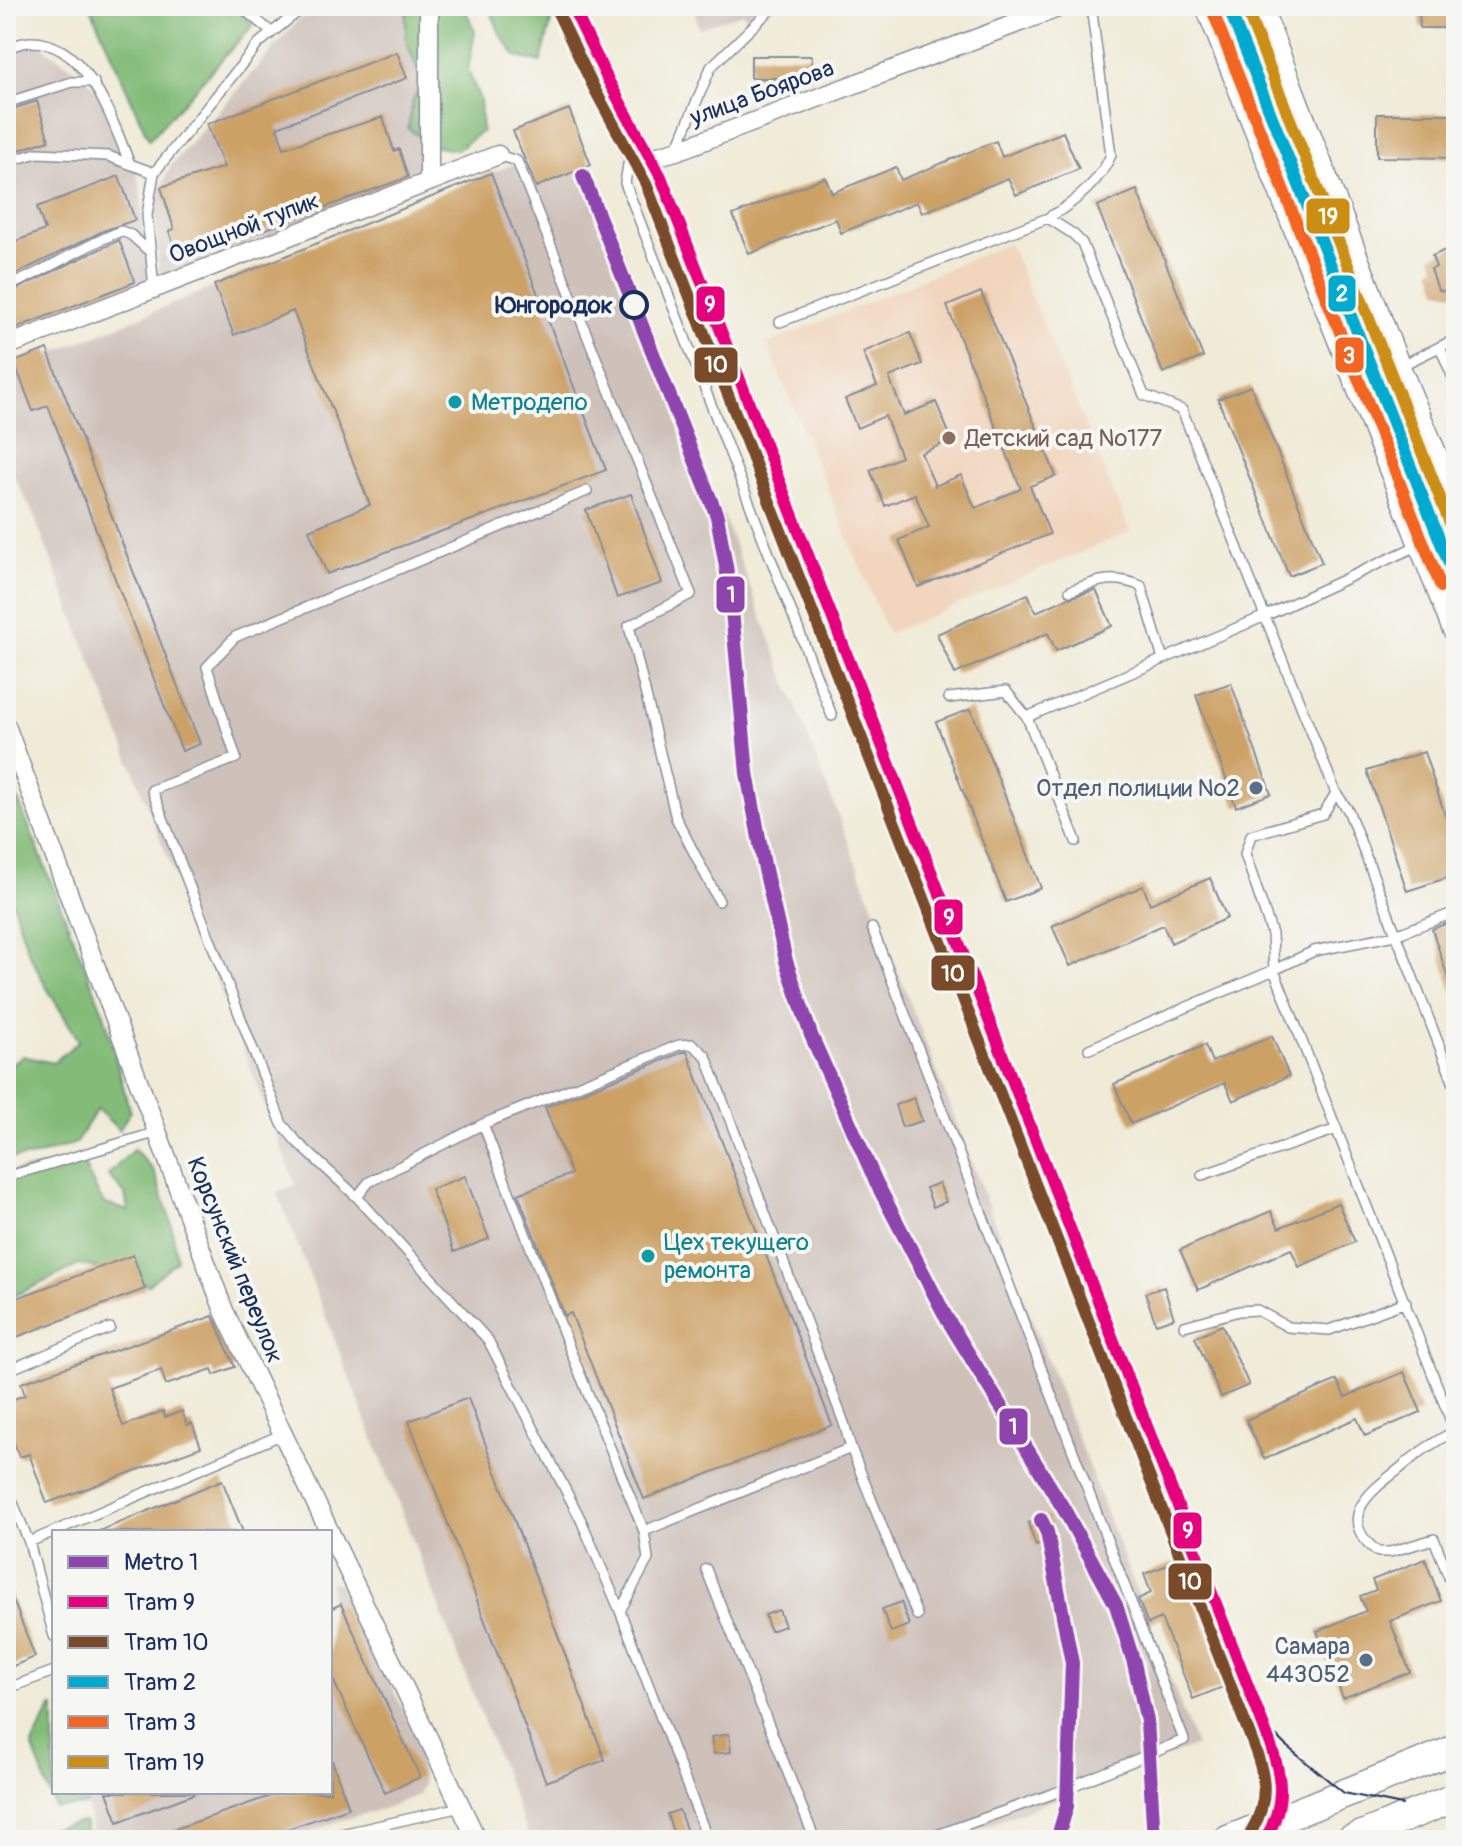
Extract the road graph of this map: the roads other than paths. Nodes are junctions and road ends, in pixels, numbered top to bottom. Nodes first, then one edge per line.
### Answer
1 (240, 6) edge
2 (305, 6) edge
3 (429, 6) edge
4 (559, 6) edge
5 (774, 6) edge
6 (1063, 6) edge
7 (1091, 6) edge
8 (1210, 6) edge
9 (1257, 6) edge
10 (270, 31) junction
11 (6, 48) edge
12 (94, 82) junction
13 (6, 103) edge
14 (676, 151) junction
15 (630, 152) junction
16 (498, 155) joint
17 (6, 162) edge
18 (130, 164) junction
19 (154, 173) junction
20 (429, 182) junction
21 (1048, 218) junction
22 (150, 252) junction
23 (6, 287) edge
24 (154, 288) junction
25 (780, 322) dead end
26 (1456, 339) edge
27 (6, 346) edge
28 (1440, 347) junction
29 (1396, 368) junction
30 (1456, 385) edge
31 (587, 491) dead end
32 (1456, 511) edge
33 (1424, 542) junction
34 (1070, 591) dead end
35 (1265, 616) junction
36 (1456, 627) edge
37 (1163, 659) junction
38 (949, 698) dead end
39 (832, 716) dead end
40 (1027, 717) junction
41 (6, 726) edge
42 (1336, 793) junction
43 (1076, 841) dead end
44 (719, 901) dead end
45 (1456, 912) edge
46 (872, 928) dead end
47 (1395, 935) junction
48 (1274, 970) junction
49 (1089, 1049) dead end
50 (1456, 1089) edge
51 (483, 1124) junction
52 (1337, 1129) junction
53 (158, 1132) junction
54 (1202, 1175) dead end
55 (6, 1177) edge
56 (357, 1197) junction
57 (1406, 1302) junction
58 (1184, 1326) dead end
59 (110, 1328) dead end
60 (6, 1371) edge
61 (1456, 1431) edge
62 (283, 1434) junction
63 (851, 1448) junction
64 (6, 1486) edge
65 (57, 1530) edge
66 (329, 1530) edge
67 (644, 1531) junction
68 (52, 1532) edge
69 (332, 1537) edge
70 (29, 1542) junction
71 (706, 1569) dead end
72 (1456, 1595) edge
73 (620, 1611) junction
74 (917, 1615) dead end
75 (52, 1628) edge
76 (52, 1672) edge
77 (6, 1689) edge
78 (1456, 1749) edge
79 (1456, 1797) edge
80 (461, 1807) junction
81 (315, 1840) edge
82 (477, 1840) edge
83 (708, 1840) edge
84 (815, 1840) edge
85 (923, 1840) edge
86 (1228, 1840) edge
87 (1350, 1840) edge

1 - 10 lane
2 - 10 lane
3 - 20 street
4 - 15 street
5 - 14 lane
6 - 14 street, улица Боярова
7 - 21 lane
8 - 33 main road
9 - 29 main road
10 - 19 lane
11 - 12 lane
12 - 13 lane
12 - 18 lane
14 - 15 street, улица Боярова
15 - 39 lane
16 - 20 street, Овощной тупик
16 - 44 lane
17 - 18 lane
18 - 19 lane
19 - 22 lane
20 - 24 street, Овощной тупик
21 - 25 lane
21 - 35 lane
22 - 23 lane
22 - 24 lane
24 - 27 street, Овощной тупик
26 - 28 lane
28 - 29 lane
28 - 30 lane
29 - 32 main road
31 - 56 lane
33 - 35 lane
33 - 36 main road
34 - 37 lane
35 - 37 lane
35 - 42 lane
37 - 40 lane
38 - 40 lane
40 - 43 lane
41 - 53 street, Корсунский переулок
42 - 47 lane
42 - 48 lane
45 - 47 lane
46 - 85 lane
47 - 48 lane
47 - 50 lane
48 - 49 lane
48 - 52 lane
51 - 56 lane
51 - 63 lane
51 - 67 lane
52 - 54 lane
52 - 57 lane
53 - 55 lane
53 - 62 street, Корсунский переулок
56 - 73 lane
57 - 58 lane
57 - 61 lane
59 - 60 lane
61 - 72 lane
62 - 65 lane
62 - 66 street, Корсунский переулок
63 - 67 lane
63 - 74 lane
64 - 70 lane
67 - 73 lane
68 - 70 lane
69 - 80 street, Корсунский переулок
70 - 75 lane
71 - 84 lane
73 - 83 lane
76 - 77 lane
78 - 86 main road
79 - 87 main road
80 - 81 lane
80 - 82 street, Корсунский переулок

